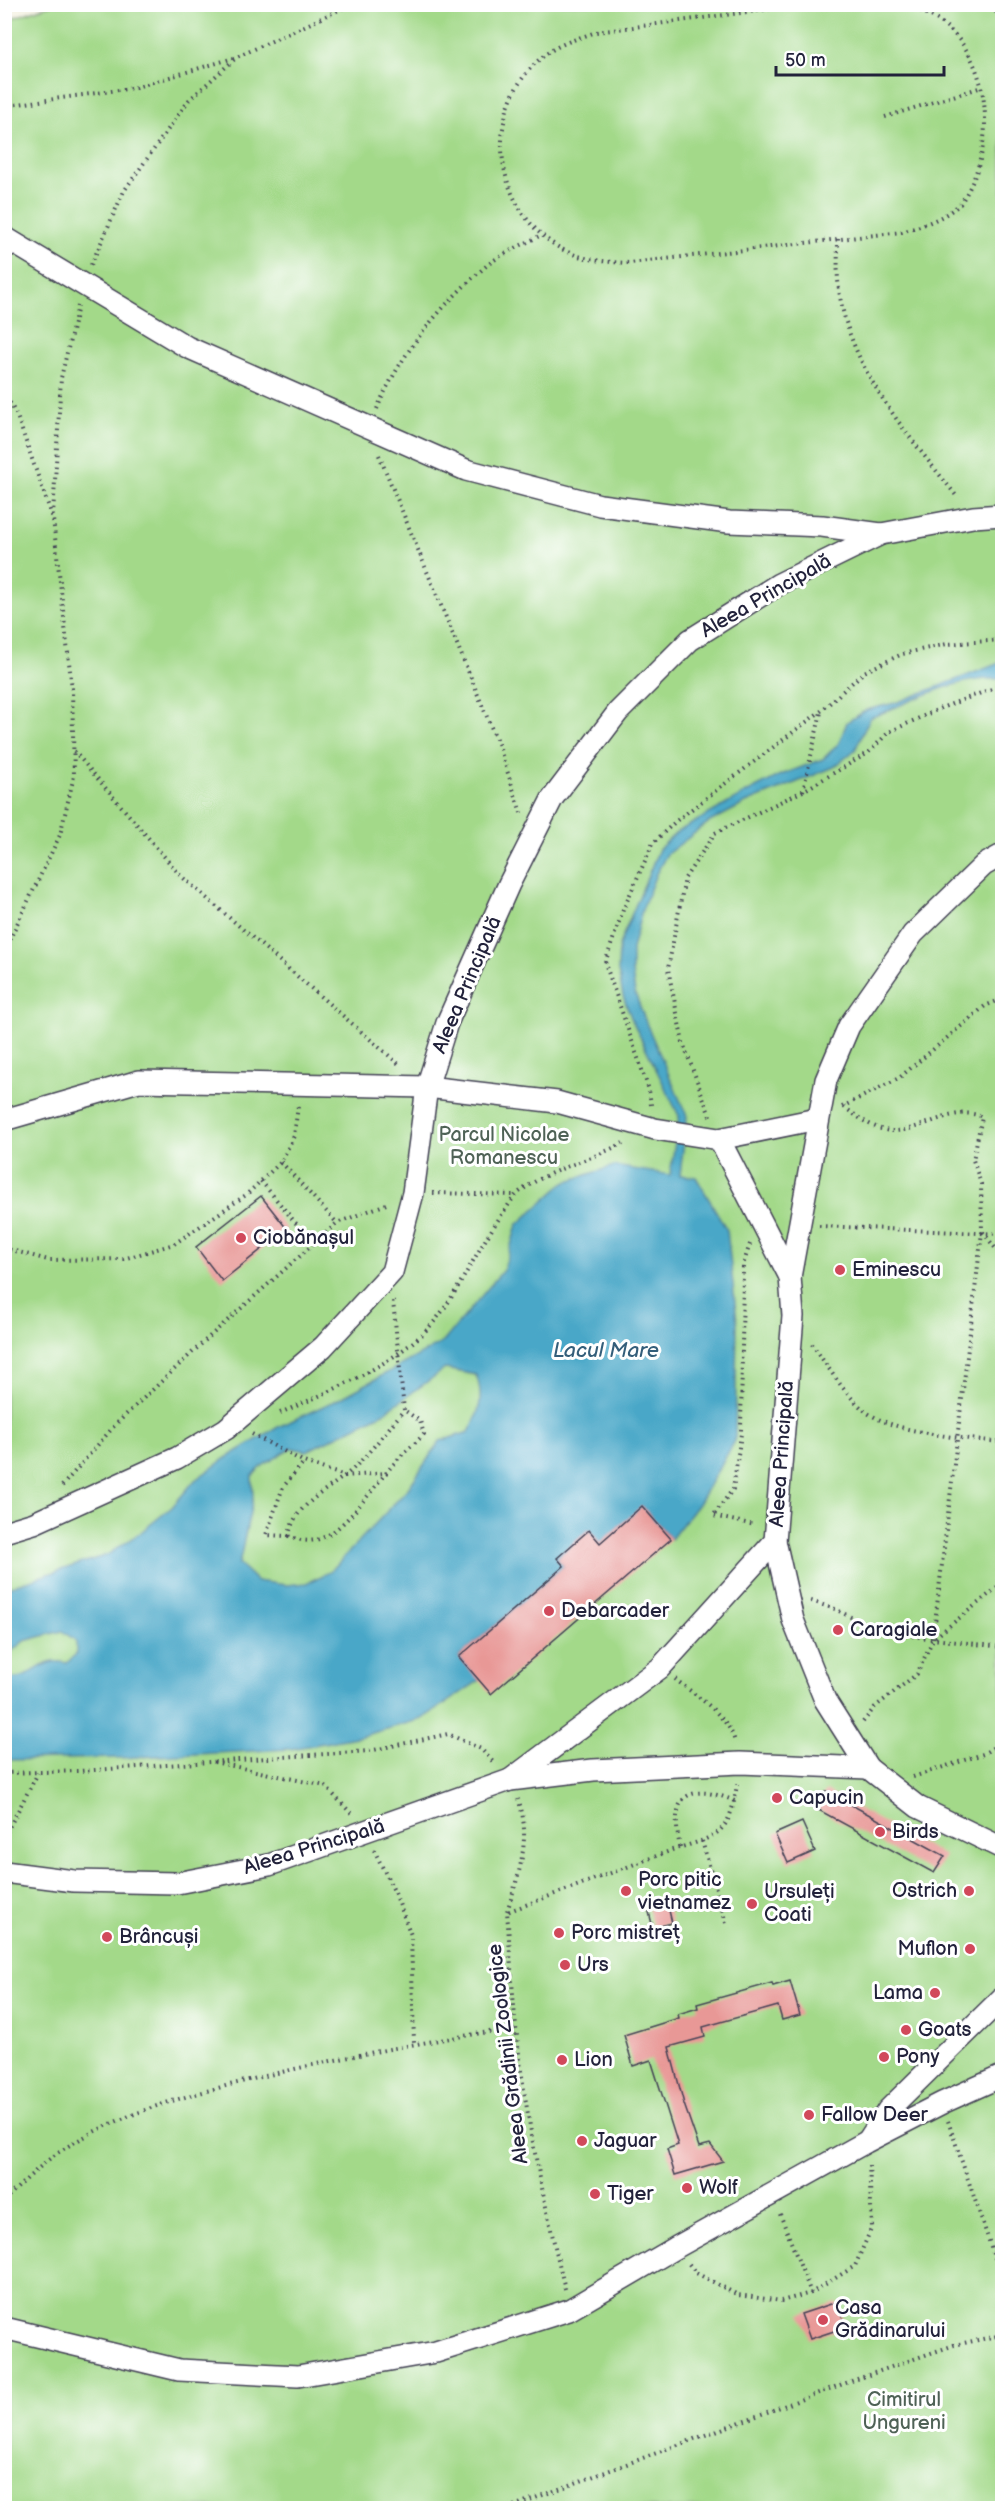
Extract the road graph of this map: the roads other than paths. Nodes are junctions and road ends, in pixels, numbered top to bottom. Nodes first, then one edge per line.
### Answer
1 (4, 237) edge
2 (1002, 515) edge
3 (881, 534) junction
4 (1002, 855) edge
5 (427, 1087) junction
6 (817, 1119) junction
7 (4, 1120) edge
8 (719, 1139) junction
9 (790, 1277) junction
10 (4, 1532) edge
11 (776, 1535) junction
12 (868, 1768) junction
13 (510, 1780) junction
14 (1002, 1848) edge
15 (4, 1872) edge
16 (1002, 1998) edge
17 (1002, 2076) edge
18 (866, 2142) junction
19 (4, 2328) edge

1 - 3 street
2 - 3 street, Aleea Principală
3 - 5 street, Aleea Principală
4 - 6 street, Aleea Principală
5 - 7 street
5 - 8 street
5 - 10 street, Aleea Principală
6 - 8 street
6 - 9 street, Aleea Principală
8 - 9 street
9 - 11 street, Aleea Principală
11 - 12 street
11 - 13 street, Aleea Principală
12 - 13 street, Aleea Principală
12 - 14 street
13 - 15 street, Aleea Principală
16 - 18 street
17 - 18 street
18 - 19 street

